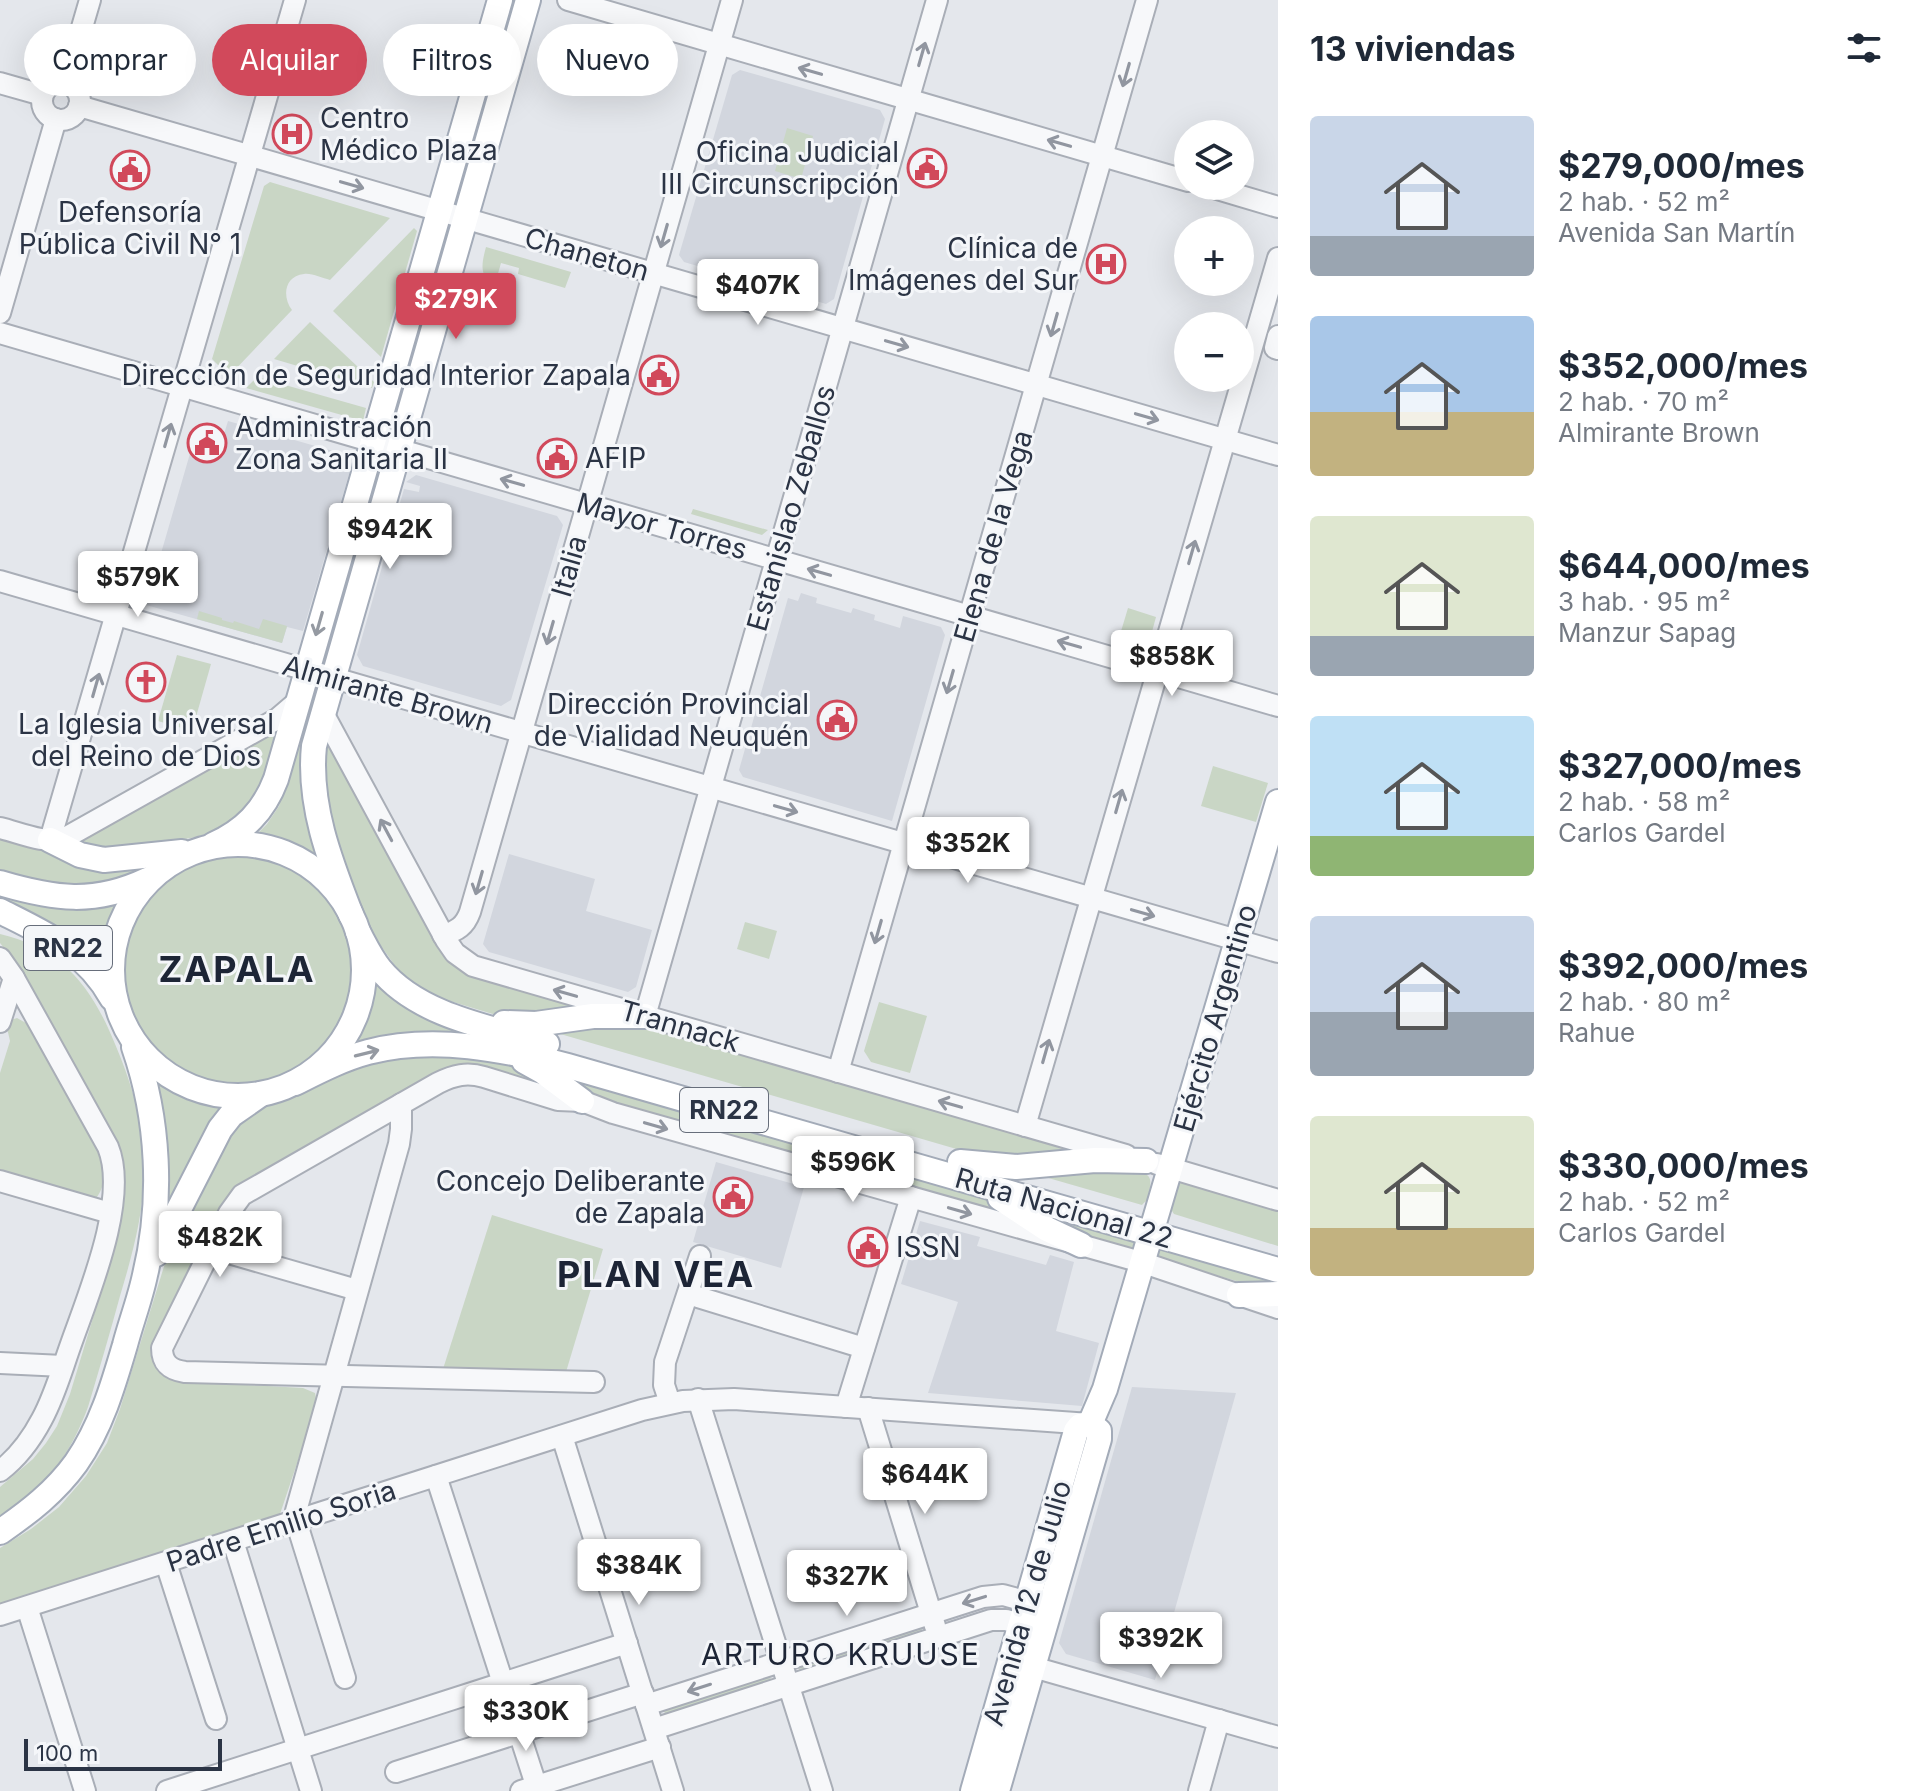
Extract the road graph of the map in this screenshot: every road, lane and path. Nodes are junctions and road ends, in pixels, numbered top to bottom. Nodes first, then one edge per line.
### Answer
1 (90, 0) edge
2 (295, 0) edge
3 (500, 0) edge
4 (528, 0) edge
5 (568, 0) edge
6 (732, 0) edge
7 (937, 0) edge
8 (1147, 0) edge
9 (83, 24) edge
10 (720, 44) junction
11 (0, 83) edge
12 (24, 90) edge
13 (42, 96) edge
14 (79, 96) edge
15 (909, 99) junction
16 (79, 106) junction
17 (56, 119) junction
18 (250, 156) junction
19 (1102, 156) junction
20 (1174, 177) edge
21 (1254, 200) edge
22 (1278, 207) edge
23 (439, 211) junction
24 (466, 219) junction
25 (1278, 258) edge
26 (654, 273) junction
27 (0, 313) edge
28 (843, 328) junction
29 (0, 333) edge
30 (1278, 336) edge
31 (1278, 349) edge
32 (1036, 385) junction
33 (183, 386) junction
34 (1225, 439) junction
35 (372, 441) junction
36 (400, 449) junction
37 (1278, 455) edge
38 (587, 504) junction
39 (777, 559) junction
40 (0, 581) edge
41 (116, 615) junction
42 (970, 615) junction
43 (306, 670) junction
44 (1158, 670) junction
45 (334, 678) junction
46 (298, 701) junction
47 (1278, 706) edge
48 (323, 713) junction
49 (522, 733) junction
50 (711, 788) junction
51 (1278, 802) edge
52 (0, 828) edge
53 (50, 840) junction
54 (904, 844) junction
55 (205, 848) junction
56 (149, 879) junction
57 (0, 883) edge
58 (1091, 898) junction
59 (0, 911) edge
60 (355, 924) junction
61 (0, 929) edge
62 (443, 935) junction
63 (1238, 940) junction
64 (70, 949) junction
65 (1278, 952) edge
66 (0, 958) edge
67 (14, 978) junction
68 (117, 1006) junction
69 (645, 1016) junction
70 (465, 1020) junction
71 (0, 1022) edge
72 (131, 1037) junction
73 (501, 1050) junction
74 (838, 1072) junction
75 (295, 1083) junction
76 (263, 1094) junction
77 (582, 1101) junction
78 (401, 1104) junction
79 (1025, 1126) junction
80 (1146, 1161) junction
81 (1171, 1168) junction
82 (963, 1171) junction
83 (0, 1181) edge
84 (911, 1197) junction
85 (1278, 1200) edge
86 (110, 1213) junction
87 (1153, 1226) junction
88 (1081, 1245) junction
89 (211, 1248) junction
90 (1278, 1253) edge
91 (700, 1256) dead end
92 (1141, 1262) junction
93 (1278, 1270) edge
94 (146, 1274) junction
95 (357, 1290) junction
96 (688, 1294) junction
97 (1278, 1294) edge
98 (1239, 1295) junction
99 (1278, 1308) edge
100 (864, 1348) junction
101 (0, 1363) edge
102 (63, 1366) junction
103 (333, 1376) junction
104 (594, 1382) dead end
105 (698, 1399) junction
106 (670, 1403) junction
107 (846, 1407) junction
108 (868, 1408) junction
109 (1090, 1424) junction
110 (562, 1436) junction
111 (0, 1471) edge
112 (436, 1476) junction
113 (29, 1512) junction
114 (296, 1521) junction
115 (0, 1525) edge
116 (0, 1532) edge
117 (233, 1541) junction
118 (166, 1563) junction
119 (27, 1607) junction
120 (932, 1614) junction
121 (0, 1615) edge
122 (1035, 1616) junction
123 (939, 1637) junction
124 (627, 1643) junction
125 (781, 1662) junction
126 (1033, 1667) junction
127 (345, 1678) dead end
128 (503, 1683) junction
129 (788, 1685) junction
130 (644, 1699) junction
131 (216, 1719) dead end
132 (1219, 1720) junction
133 (519, 1733) junction
134 (1278, 1737) edge
135 (657, 1738) junction
136 (298, 1749) junction
137 (396, 1772) dead end
138 (531, 1789) edge
139 (85, 1791) edge
140 (167, 1791) edge
141 (311, 1791) edge
142 (673, 1791) edge
143 (822, 1791) edge
144 (973, 1791) edge
145 (997, 1791) edge
146 (1199, 1791) edge

1 - 9 street
2 - 18 street
3 - 23 main road
4 - 24 main road
5 - 10 street
6 - 10 street, Italia
15 -> 7 street, Estanislao Zeballos
8 -> 19 street, Elena de la Vega
15 -> 10 street
10 -> 26 street, Italia
11 - 12 street
13 - 17 street
14 - 16 street
19 -> 15 street
15 - 28 street, Estanislao Zeballos
16 - 17 street
16 - 18 street, Chaneton
17 - 27 street
18 -> 23 street, Chaneton
18 - 33 street
19 - 20 street
19 -> 32 street, Elena de la Vega
21 - 22 street
23 - 24 street, Chaneton
23 - 35 main road
24 - 26 street, Chaneton
24 - 36 main road
25 - 34 street
26 - 28 street, Chaneton
26 - 38 street, Italia
28 -> 32 street, Chaneton
28 - 39 street, Estanislao Zeballos
29 - 33 street, Mayor Torres
30 - 31 street
32 -> 34 street, Chaneton
32 - 42 street, Elena de la Vega
33 - 35 street, Mayor Torres
41 -> 33 street
34 - 37 street, Chaneton
44 -> 34 street
35 - 36 street, Mayor Torres
35 -> 43 main road
38 -> 36 street, Mayor Torres
36 - 45 main road
38 - 39 street, Mayor Torres
38 -> 49 street, Italia
42 -> 39 street, Mayor Torres
39 - 50 street, Estanislao Zeballos
40 - 41 street, Almirante Brown
41 - 43 street, Almirante Brown
53 -> 41 street
44 -> 42 street, Mayor Torres
42 -> 54 street, Elena de la Vega
43 - 45 street, Almirante Brown
43 - 46 main road
44 - 47 street, Mayor Torres
58 -> 44 street
45 - 48 main road
45 - 49 street, Almirante Brown
46 - 53 street
46 - 55 main road
48 - 60 main road
62 -> 48 street, Trannack
49 - 50 street, Almirante Brown
49 -> 62 street, Italia
50 -> 54 street, Almirante Brown
50 - 69 street, Estanislao Zeballos
51 - 63 main road, Ejército Argentino
52 - 53 street
53 - 55 main road
54 - 58 street, Almirante Brown
54 -> 74 street, Elena de la Vega
55 - 56 main road, RN22
55 - 60 main road, RN22
56 - 57 main road, RN22
56 - 68 main road, RN22
58 -> 63 street, Almirante Brown
79 -> 58 street
59 - 64 main road, RN22
60 - 70 main road, Ruta Nacional 22 / RN22
60 - 75 main road, RN22
61 - 64 main road
69 -> 62 street, Trannack
63 - 65 street, Almirante Brown
63 - 81 main road, Ejército Argentino
64 - 68 main road, RN22
66 - 67 street
67 - 71 street
67 - 86 street
68 - 72 main road, RN22
69 - 70 main road
69 - 74 street, Trannack
70 - 82 main road, Ruta Nacional 22 / RN22
72 - 76 main road, RN22
72 - 94 main road
75 -> 73 main road, Ruta Nacional 22 / RN22
73 - 77 main road
73 - 82 main road, Ruta Nacional 22 / RN22
79 -> 74 street, Trannack
75 - 76 main road, RN22
76 - 94 main road
77 - 78 street
77 -> 84 street
78 - 89 street
78 - 95 street
79 - 80 street, Trannack
80 - 81 street, Trannack
80 - 82 main road
81 - 85 street, Trannack
81 - 87 main road, Ejército Argentino
82 - 87 main road, Ruta Nacional 22 / RN22
82 - 88 main road
83 - 86 street
84 -> 88 street
84 - 100 street
86 - 102 street
87 - 90 main road, Ruta Nacional 22 / RN22
87 - 92 main road, Avenida 12 de Julio
87 - 93 main road, Ruta Nacional 22 / RN22
88 - 92 street
89 - 95 street
89 - 103 street
91 - 96 street
92 - 98 street
92 - 109 main road, Avenida 12 de Julio
94 - 113 main road
95 - 103 street
96 - 100 street
96 - 106 street
97 - 98 main road
98 - 99 street
100 - 107 street
101 - 102 street
102 - 111 street
103 - 104 street
103 - 114 street
105 - 106 street, Padre Emilio Soria
105 - 107 street, Padre Emilio Soria
105 - 125 street
106 - 110 street, Padre Emilio Soria
107 - 108 street, Padre Emilio Soria
108 - 109 street, Padre Emilio Soria
108 - 120 street
109 - 122 main road, Avenida 12 de Julio
110 - 112 street, Padre Emilio Soria
110 - 124 street
112 - 114 street, Padre Emilio Soria
112 - 128 street
113 - 115 main road
113 - 116 main road
114 - 117 street, Padre Emilio Soria
114 - 127 street
117 - 118 street, Padre Emilio Soria
117 - 136 street
118 - 119 street, Padre Emilio Soria
118 - 131 street
119 - 121 street, Padre Emilio Soria
119 - 139 street
122 -> 120 street
120 - 123 street
120 - 125 street
122 - 123 street
122 - 126 main road, Avenida 12 de Julio
122 - 144 main road, Avenida 12 de Julio
123 - 129 street
124 - 128 street
124 - 130 street
125 - 129 street
125 -> 130 street
126 - 132 street
126 - 145 main road, Avenida 12 de Julio
128 - 133 street
128 - 136 street
129 - 135 street
129 - 143 street
130 - 133 street
130 - 135 street
132 - 134 street
132 - 146 street
133 - 137 street
133 - 138 street
135 - 138 street
135 - 142 street
136 - 140 street
136 - 141 street

